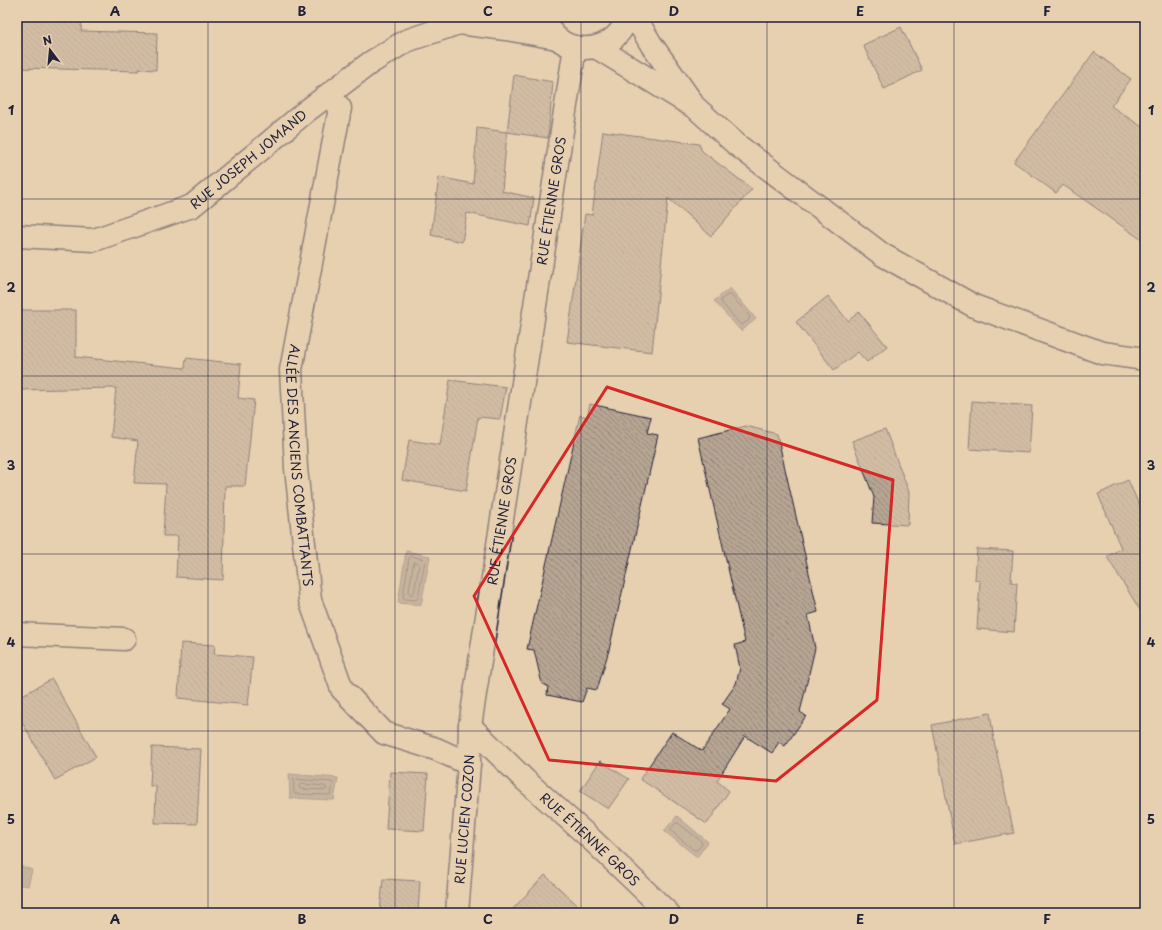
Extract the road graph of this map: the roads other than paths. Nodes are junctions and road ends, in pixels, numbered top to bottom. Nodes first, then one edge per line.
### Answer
1 (544, 17) edge
2 (627, 17) edge
3 (635, 17) edge
4 (464, 20) edge
5 (576, 44) junction
6 (329, 94) junction
7 (696, 108) junction
8 (17, 236) edge
9 (1145, 359) edge
10 (17, 634) edge
11 (124, 640) dead end
12 (470, 726) junction
13 (469, 764) junction
14 (458, 913) edge
15 (668, 913) edge

1 - 5 street
2 - 5 street
3 - 7 street
4 - 5 street, RUE JOSEPH JOMAND
4 - 6 street, RUE JOSEPH JOMAND
5 - 7 street
5 - 12 street, RUE ÉTIENNE GROS
6 - 8 street, RUE JOSEPH JOMAND
6 - 13 street, ALLÉE DES ANCIENS COMBATTANTS
7 - 9 street
10 - 11 street
12 - 13 street, RUE LUCIEN COZON
12 - 15 street, RUE ÉTIENNE GROS
13 - 14 street, RUE LUCIEN COZON

